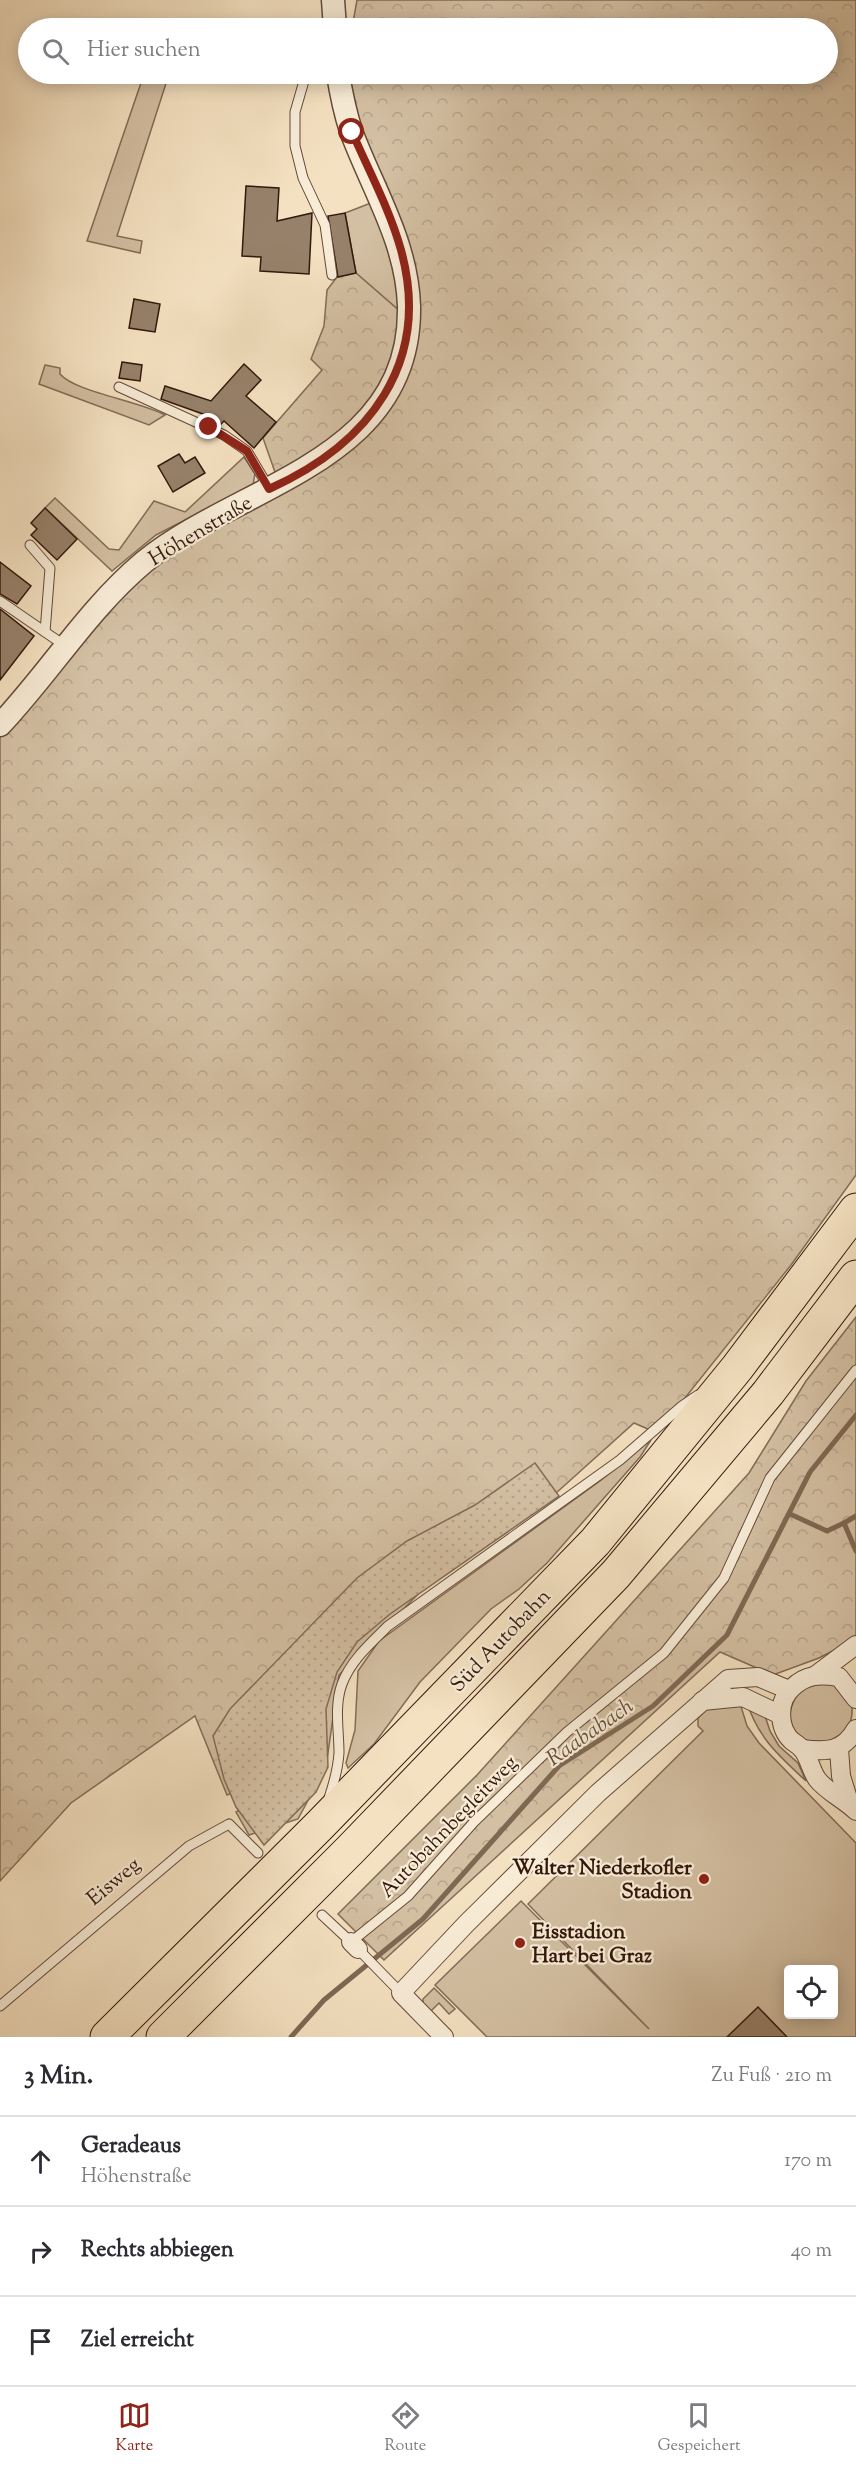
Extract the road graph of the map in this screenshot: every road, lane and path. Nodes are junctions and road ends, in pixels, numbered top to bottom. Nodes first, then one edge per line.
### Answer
1 (333, 0) edge
2 (334, 18) edge
3 (303, 84) edge
4 (340, 84) edge
5 (332, 275) dead end
6 (119, 387) dead end
7 (269, 489) junction
8 (30, 544) dead end
9 (0, 601) edge
10 (45, 632) junction
11 (65, 646) junction
12 (0, 725) edge
13 (856, 1210) edge
14 (856, 1277) edge
15 (737, 1368) junction
16 (856, 1371) edge
17 (856, 1645) edge
18 (816, 1675) junction
19 (789, 1690) junction
20 (855, 1690) edge
21 (700, 1701) junction
22 (781, 1715) junction
23 (856, 1729) edge
24 (802, 1749) junction
25 (839, 1749) junction
26 (853, 1808) edge
27 (319, 1826) junction
28 (258, 1853) dead end
29 (322, 1915) dead end
30 (354, 1945) junction
31 (401, 1993) junction
32 (0, 2006) edge
33 (107, 2037) edge
34 (163, 2037) edge
35 (444, 2037) edge

1 - 2 street
3 - 5 lane
4 - 7 street, Höhenstraße
6 - 7 lane
7 - 11 street, Höhenstraße
8 - 10 lane
9 - 10 lane
10 - 11 lane
11 - 12 street, Höhenstraße
13 - 15 highway, Süd Autobahn
14 - 34 highway, Süd Autobahn
15 - 27 highway, Süd Autobahn
15 - 27 lane
16 - 30 lane, Autobahnbegleitweg
17 - 18 street
18 - 19 street
18 - 20 street
19 - 21 street
19 - 22 street
21 - 22 street
21 - 31 street
22 - 24 street
23 - 25 street
24 - 25 street
24 - 26 street
25 - 26 street
27 - 33 highway, Süd Autobahn
28 - 32 lane, Eisweg
29 - 30 lane
30 - 31 lane
31 - 35 street

